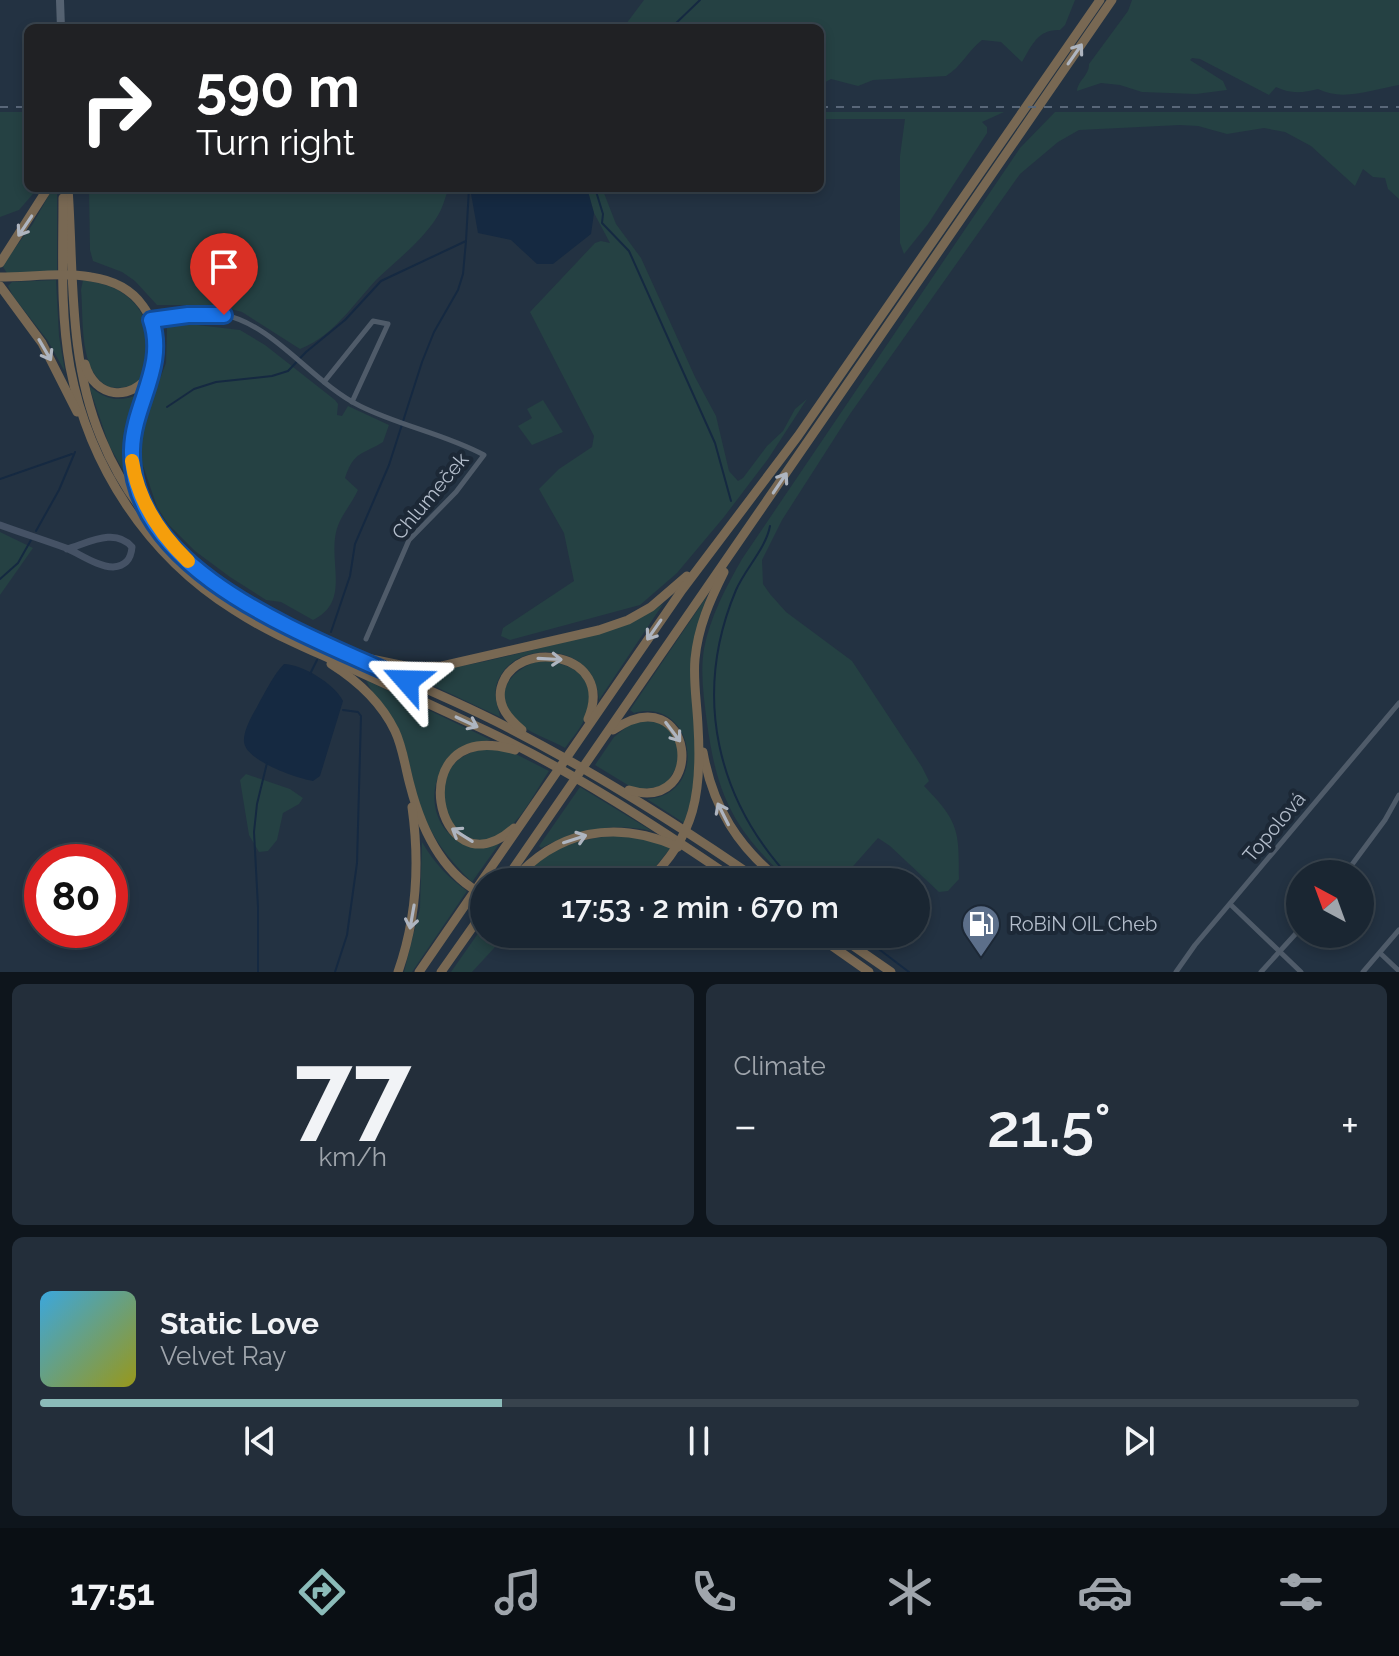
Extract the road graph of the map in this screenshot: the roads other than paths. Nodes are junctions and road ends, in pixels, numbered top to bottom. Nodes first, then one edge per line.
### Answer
1 (60, 0) edge
2 (1100, 0) edge
3 (1112, 0) edge
4 (61, 24) edge
5 (45, 192) edge
6 (65, 192) edge
7 (0, 263) edge
8 (0, 277) edge
9 (0, 286) edge
10 (70, 289) junction
11 (151, 320) junction
12 (157, 350) junction
13 (324, 382) junction
14 (352, 402) junction
15 (91, 440) junction
16 (733, 522) junction
17 (0, 525) edge
18 (158, 529) junction
19 (736, 547) junction
20 (67, 549) junction
21 (366, 639) dead end
22 (294, 642) junction
23 (350, 654) junction
24 (1399, 703) edge
25 (1396, 713) edge
26 (698, 724) junction
27 (606, 734) junction
28 (539, 743) junction
29 (574, 747) junction
30 (534, 756) junction
31 (409, 784) junction
32 (615, 786) junction
33 (1399, 795) edge
34 (527, 814) junction
35 (702, 858) junction
36 (1355, 860) edge
37 (514, 868) edge
38 (527, 868) edge
39 (660, 868) edge
40 (717, 868) edge
41 (740, 868) edge
42 (766, 868) edge
43 (470, 885) edge
44 (1230, 904) junction
45 (470, 930) edge
46 (1399, 930) edge
47 (1286, 944) edge
48 (835, 948) edge
49 (857, 948) edge
50 (864, 948) edge
51 (1280, 951) junction
52 (1380, 953) junction
53 (1399, 971) edge
54 (398, 972) edge
55 (419, 972) edge
56 (441, 972) edge
57 (869, 972) edge
58 (892, 972) edge
59 (1176, 972) edge
60 (1261, 972) edge
61 (1301, 972) edge
62 (1363, 972) edge

1 - 4 main road
2 - 16 highway
19 -> 3 highway
5 -> 7 highway
6 - 10 highway
8 - 11 highway
9 -> 15 highway
10 - 12 highway
10 - 15 highway
10 - 18 highway
11 - 12 highway
11 - 13 street
12 - 18 highway
13 - 14 street
13 - 14 street
14 - 21 street, Chlumeček
15 - 22 highway
16 - 23 highway
16 -> 29 highway
17 - 20 street
18 - 23 highway
19 - 26 highway
19 - 27 highway
20 - 20 street
22 -> 30 highway
22 - 31 highway
23 - 28 highway
24 - 25 street, Topolová
25 - 44 street, Topolová
26 - 39 highway
42 -> 26 highway
27 -> 32 highway
27 - 37 highway
28 -> 29 highway
28 - 32 highway
29 - 34 highway
34 -> 30 highway
30 - 35 highway
31 - 43 highway
31 -> 54 highway
32 - 41 highway
33 - 36 street
34 - 55 highway
38 -> 35 highway
35 - 40 highway
44 - 51 street
44 - 59 street, Topolová
45 - 56 highway
46 - 52 street
47 - 51 street
48 - 57 highway
49 - 58 highway
50 - 58 highway
51 - 60 street
51 - 61 street
52 - 53 street
52 - 62 street

